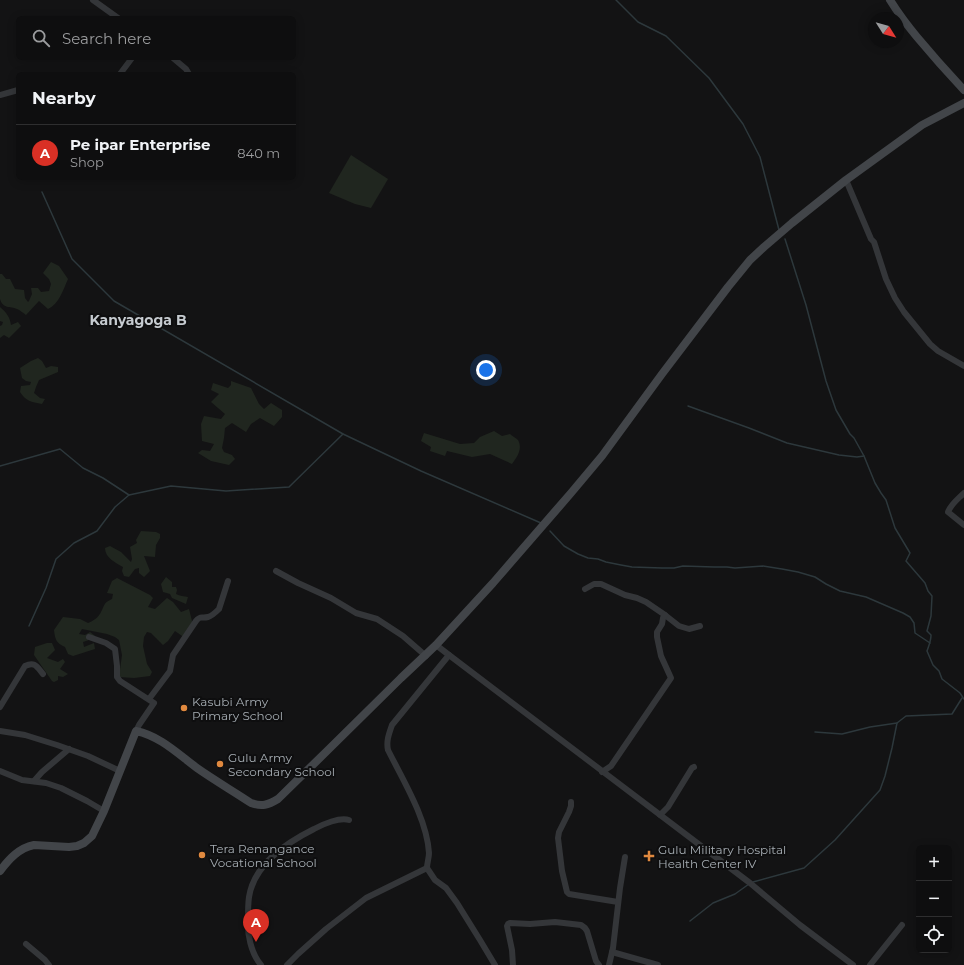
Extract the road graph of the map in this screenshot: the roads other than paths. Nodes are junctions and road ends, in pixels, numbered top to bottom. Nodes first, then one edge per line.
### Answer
1 (93, 0) edge
2 (890, 0) edge
3 (115, 16) edge
4 (130, 60) edge
5 (175, 60) edge
6 (122, 72) edge
7 (188, 72) edge
8 (964, 90) edge
9 (16, 91) edge
10 (0, 95) edge
11 (964, 103) edge
12 (846, 180) junction
13 (964, 366) edge
14 (964, 493) edge
15 (964, 525) edge
16 (276, 571) dead end
17 (228, 581) dead end
18 (585, 589) dead end
19 (665, 615) junction
20 (700, 626) dead end
21 (89, 637) dead end
22 (436, 645) junction
23 (449, 655) junction
24 (426, 656) junction
25 (43, 674) dead end
26 (149, 700) junction
27 (0, 707) edge
28 (0, 730) edge
29 (136, 732) junction
30 (69, 750) junction
31 (694, 767) dead end
32 (0, 771) edge
33 (120, 771) junction
34 (602, 772) junction
35 (34, 781) junction
36 (571, 802) dead end
37 (104, 811) junction
38 (660, 815) junction
39 (349, 820) dead end
40 (625, 857) dead end
41 (427, 868) junction
42 (0, 871) edge
43 (618, 902) junction
44 (902, 925) dead end
45 (26, 944) dead end
46 (612, 952) junction
47 (49, 965) edge
48 (261, 965) edge
49 (288, 965) edge
50 (495, 965) edge
51 (513, 965) edge
52 (599, 965) edge
53 (609, 965) edge
54 (658, 965) edge
55 (853, 965) edge
56 (870, 965) edge

1 - 3 street
2 - 8 street
4 - 6 street
5 - 7 street
9 - 10 street
11 - 12 street
12 - 13 street
12 - 22 street
14 - 15 street
16 - 24 street
17 - 26 street
18 - 19 street
19 - 20 street
19 - 34 street
21 - 26 street
22 - 23 street
22 - 24 street
23 - 34 street
23 - 41 street
24 - 29 street
25 - 27 street
26 - 29 street
28 - 30 street
29 - 33 street
30 - 33 street
30 - 35 street
31 - 38 street
32 - 35 street
33 - 37 street
34 - 38 street
35 - 37 street
36 - 43 street
37 - 42 street
38 - 55 street
39 - 48 street
40 - 43 street
41 - 49 street
41 - 50 street
43 - 46 street
44 - 56 street
45 - 47 street
46 - 53 street
46 - 54 street
51 - 52 street

